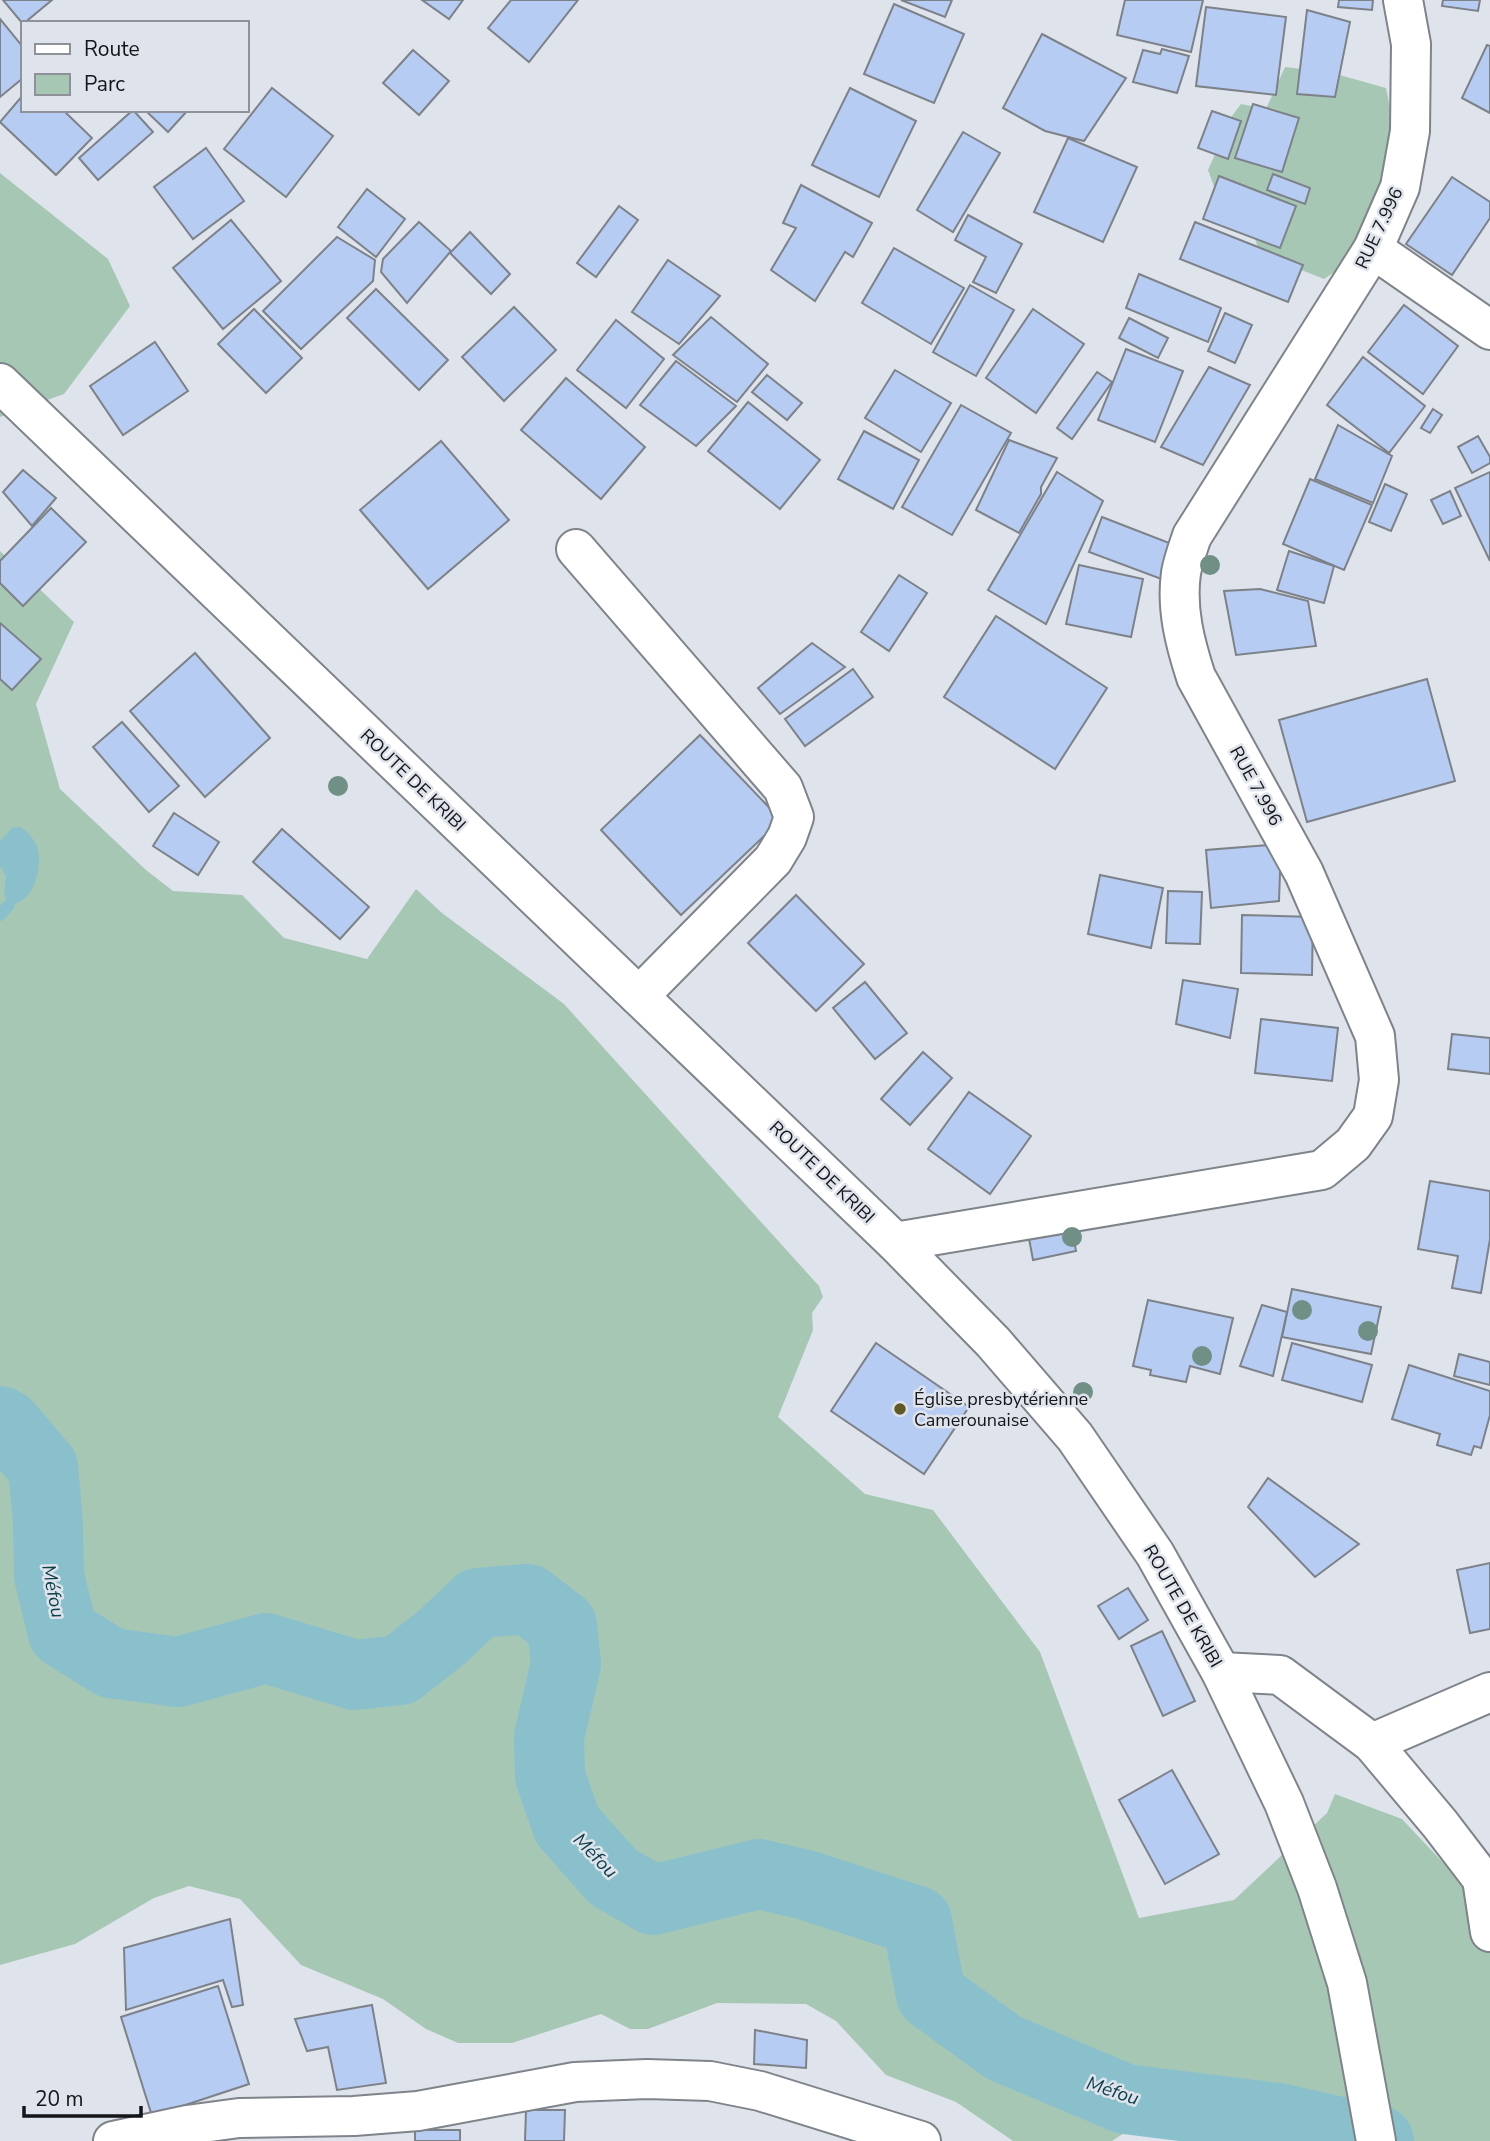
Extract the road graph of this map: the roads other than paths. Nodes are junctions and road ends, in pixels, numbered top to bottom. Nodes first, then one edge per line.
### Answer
1 (1403, 0) edge
2 (1373, 249) junction
3 (1490, 330) edge
4 (0, 383) edge
5 (576, 550) dead end
6 (639, 996) junction
7 (895, 1242) junction
8 (1221, 1672) junction
9 (1490, 1692) edge
10 (1371, 1743) junction
11 (1486, 1880) edge
12 (1490, 1931) edge
13 (113, 2141) edge
14 (921, 2141) edge
15 (1377, 2141) edge

1 - 2 street, RUE 7.996
2 - 3 street
2 - 7 street, RUE 7.996
4 - 6 street, ROUTE DE KRIBI
5 - 6 street
6 - 7 street, ROUTE DE KRIBI
7 - 8 street, ROUTE DE KRIBI
8 - 10 street
8 - 15 street, ROUTE DE KRIBI
9 - 10 street
10 - 11 street
11 - 12 street
13 - 14 street

